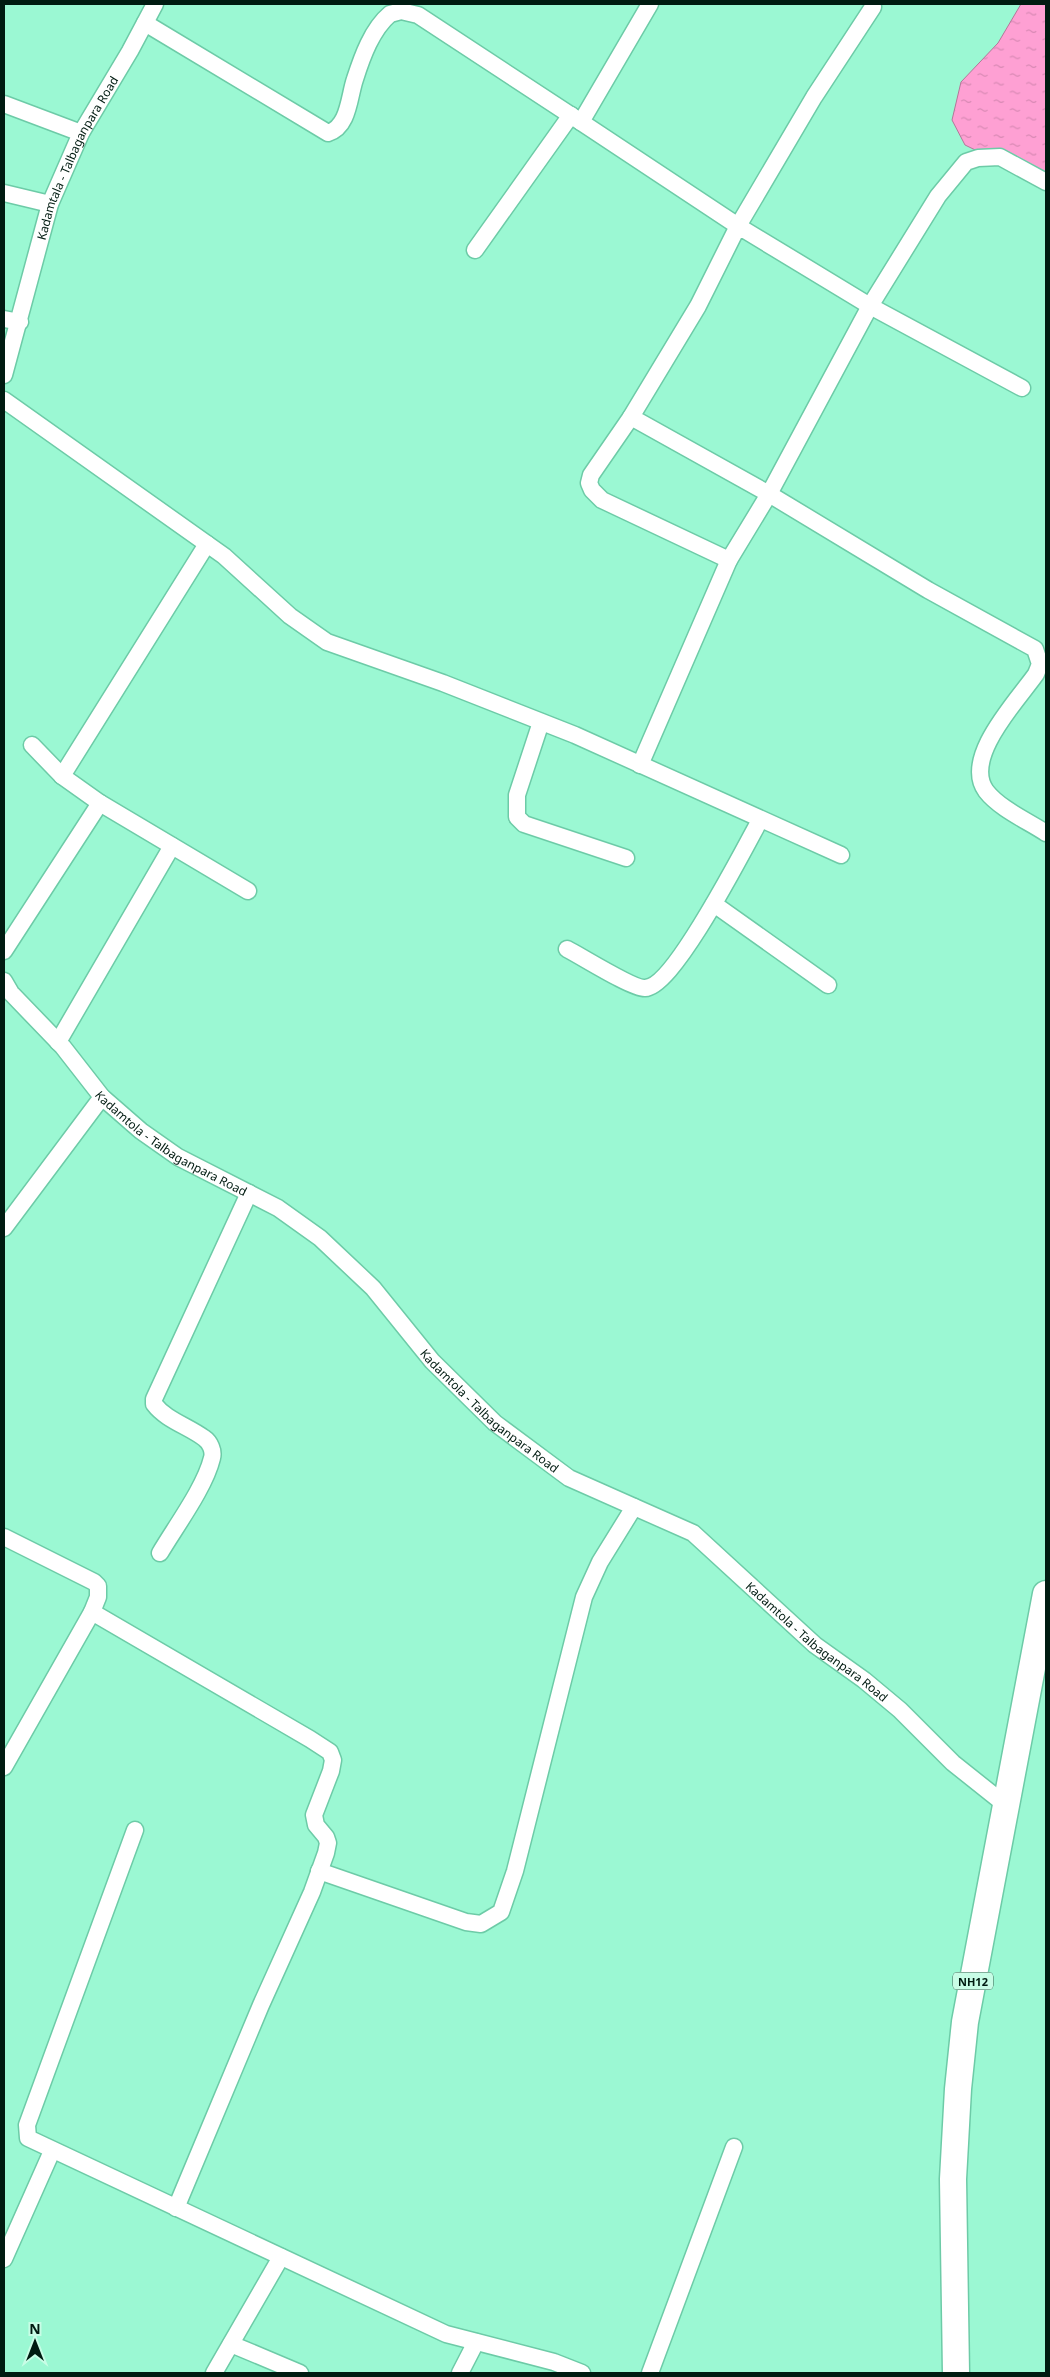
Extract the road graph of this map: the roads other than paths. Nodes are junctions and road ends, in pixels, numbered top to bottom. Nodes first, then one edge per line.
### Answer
1 (155, 4) edge
2 (650, 4) edge
3 (872, 5) edge
4 (145, 23) junction
5 (4, 104) edge
6 (576, 119) junction
7 (81, 134) junction
8 (1046, 182) edge
9 (4, 193) edge
10 (50, 204) junction
11 (738, 226) junction
12 (475, 250) dead end
13 (870, 306) junction
14 (12, 320) edge
15 (4, 375) edge
16 (1022, 388) dead end
17 (4, 400) edge
18 (631, 417) junction
19 (769, 494) junction
20 (208, 544) junction
21 (729, 560) junction
22 (541, 722) junction
23 (32, 745) dead end
24 (640, 765) junction
25 (62, 776) junction
26 (100, 803) junction
27 (760, 820) junction
28 (1046, 833) edge
29 (172, 846) junction
30 (841, 855) dead end
31 (626, 858) dead end
32 (248, 891) dead end
33 (714, 904) junction
34 (567, 949) dead end
35 (4, 951) edge
36 (4, 981) edge
37 (828, 985) dead end
38 (58, 1042) junction
39 (102, 1097) junction
40 (249, 1193) junction
41 (4, 1228) edge
42 (634, 1507) junction
43 (4, 1537) edge
44 (160, 1553) dead end
45 (1046, 1594) edge
46 (92, 1612) junction
47 (4, 1767) edge
48 (1007, 1806) junction
49 (135, 1830) dead end
50 (319, 1871) junction
51 (734, 2147) dead end
52 (52, 2151) junction
53 (176, 2208) junction
54 (281, 2257) junction
55 (4, 2260) edge
56 (476, 2342) junction
57 (231, 2344) junction
58 (214, 2373) edge
59 (300, 2373) edge
60 (460, 2373) edge
61 (582, 2373) edge
62 (650, 2373) edge
63 (956, 2373) edge

1 - 4 street, Kadamtala - Talbaganpara Road
2 - 6 street
3 - 11 street
4 - 6 street
4 - 7 street, Kadamtala - Talbaganpara Road
5 - 7 street
6 - 11 street
6 - 12 street
7 - 10 street, Kadamtala - Talbaganpara Road
8 - 13 street
9 - 10 street
10 - 14 street, Kadamtala - Talbaganpara Road
11 - 13 street
11 - 18 street
13 - 16 street
13 - 19 street
14 - 15 street
17 - 20 street
18 - 19 street
18 - 21 street
19 - 21 street
19 - 28 street
20 - 22 street
20 - 25 street
21 - 24 street
22 - 24 street
22 - 31 street
23 - 25 street
24 - 27 street
25 - 26 street
26 - 29 street
26 - 35 street
27 - 30 street
27 - 33 street
29 - 32 street
29 - 38 street
33 - 34 street
33 - 37 street
36 - 38 street, Kadamtola - Talbaganpara Road
38 - 39 street, Kadamtola - Talbaganpara Road
39 - 40 street, Kadamtola - Talbaganpara Road
39 - 41 street
40 - 42 street, Kadamtola - Talbaganpara Road
40 - 44 street
42 - 48 street, Kadamtola - Talbaganpara Road
42 - 50 street
43 - 46 street
45 - 48 main road, NH12
46 - 47 street
46 - 50 street
48 - 63 main road, NH12
49 - 52 street
50 - 53 street
51 - 62 street
52 - 53 street
52 - 55 street
53 - 54 street
54 - 56 street
54 - 57 street
56 - 60 street
56 - 61 street
57 - 58 street
57 - 59 street

